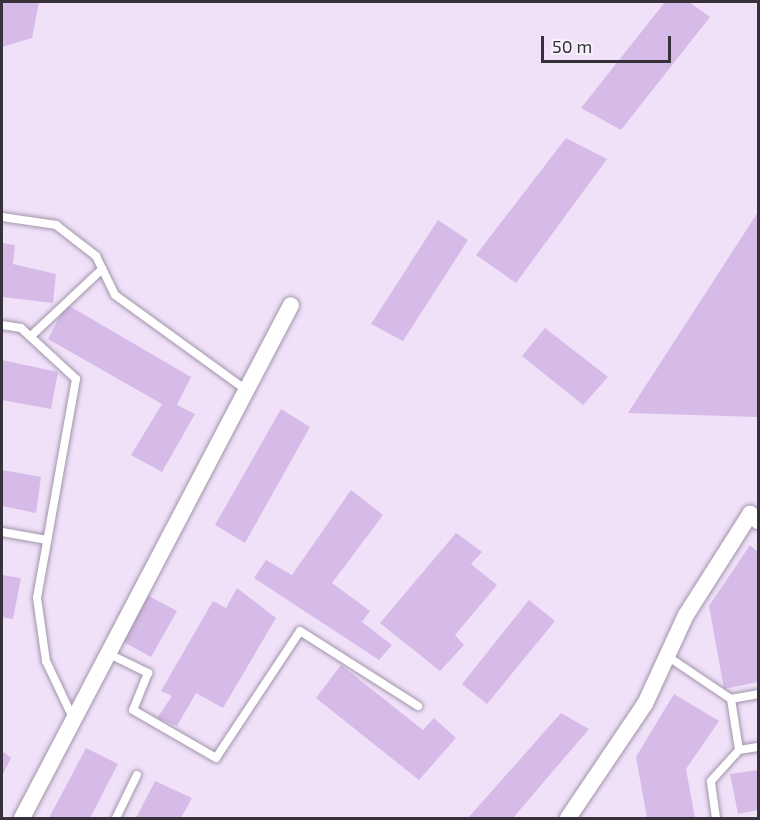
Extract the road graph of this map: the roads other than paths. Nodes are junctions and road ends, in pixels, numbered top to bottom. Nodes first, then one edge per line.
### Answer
1 (2, 218) edge
2 (102, 269) junction
3 (291, 305) dead end
4 (2, 325) edge
5 (31, 336) junction
6 (246, 390) junction
7 (759, 521) edge
8 (2, 532) edge
9 (47, 540) junction
10 (106, 653) junction
11 (667, 656) junction
12 (759, 694) edge
13 (731, 699) junction
14 (418, 706) dead end
15 (72, 716) junction
16 (759, 747) edge
17 (739, 750) junction
18 (137, 775) dead end
19 (22, 819) edge
20 (116, 819) edge
21 (568, 819) edge
22 (716, 819) edge

1 - 2 lane
2 - 5 lane
2 - 6 lane
3 - 6 street
4 - 5 lane
5 - 9 lane
6 - 10 street
7 - 11 street
8 - 9 lane
9 - 15 lane
10 - 14 lane
10 - 15 street
11 - 13 lane
11 - 21 street
12 - 13 lane
13 - 17 lane
15 - 19 street
16 - 17 lane
17 - 22 lane
18 - 20 lane

